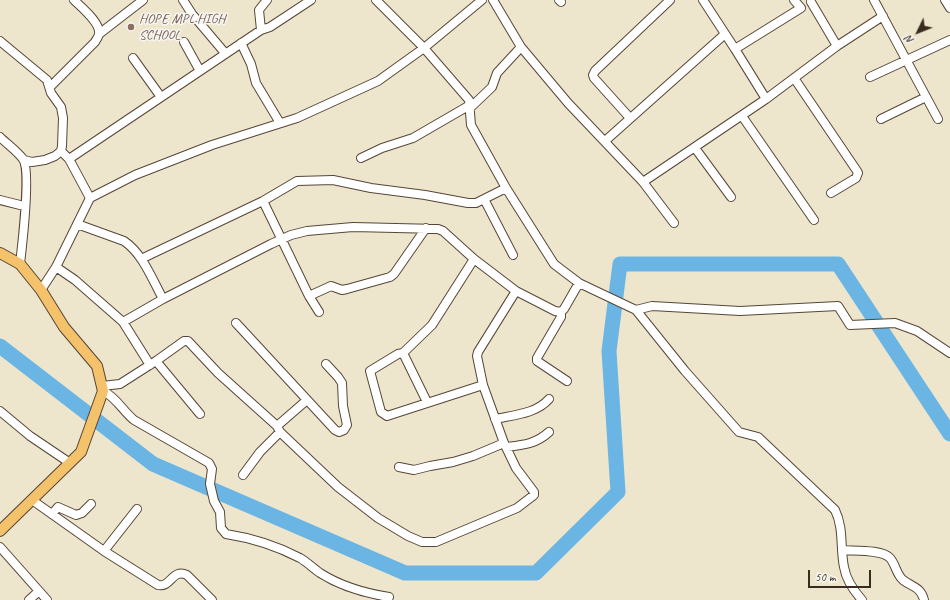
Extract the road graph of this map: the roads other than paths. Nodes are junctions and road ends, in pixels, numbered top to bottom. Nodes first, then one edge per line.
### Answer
1 (74, 0) edge
2 (143, 0) edge
3 (183, 0) edge
4 (267, 0) edge
5 (311, 0) edge
6 (376, 0) edge
7 (482, 0) edge
8 (493, 0) edge
9 (670, 0) edge
10 (794, 0) edge
11 (874, 0) edge
12 (945, 0) edge
13 (707, 1) edge
14 (812, 1) edge
15 (801, 8) junction
16 (950, 8) edge
17 (883, 16) junction
18 (261, 30) junction
19 (99, 34) junction
20 (725, 34) junction
21 (950, 40) edge
22 (0, 41) edge
23 (184, 42) dead end
24 (241, 43) junction
25 (837, 46) junction
26 (521, 47) junction
27 (424, 48) junction
28 (735, 49) junction
29 (225, 54) junction
30 (133, 58) dead end
31 (906, 60) junction
32 (200, 71) junction
33 (870, 77) dead end
34 (794, 78) junction
35 (50, 87) junction
36 (161, 97) junction
37 (926, 97) junction
38 (766, 99) junction
39 (470, 107) junction
40 (742, 116) junction
41 (630, 118) junction
42 (881, 119) dead end
43 (938, 120) dead end
44 (280, 123) junction
45 (0, 137) edge
46 (605, 141) junction
47 (695, 148) junction
48 (60, 151) junction
49 (361, 158) dead end
50 (69, 159) junction
51 (24, 160) junction
52 (643, 182) junction
53 (506, 188) junction
54 (831, 193) dead end
55 (731, 197) dead end
56 (90, 198) junction
57 (484, 199) junction
58 (0, 200) edge
59 (263, 201) junction
60 (24, 206) junction
61 (814, 220) dead end
62 (674, 223) dead end
63 (77, 224) junction
64 (426, 228) junction
65 (282, 240) junction
66 (0, 253) edge
67 (514, 255) dead end
68 (474, 259) junction
69 (141, 260) junction
70 (20, 264) junction
71 (56, 266) junction
72 (579, 283) junction
73 (41, 290) junction
74 (516, 291) junction
75 (309, 296) junction
76 (163, 299) junction
77 (636, 310) junction
78 (319, 312) dead end
79 (561, 312) junction
80 (123, 322) junction
81 (236, 323) dead end
82 (403, 352) junction
83 (950, 353) edge
84 (153, 363) junction
85 (326, 364) dead end
86 (567, 381) dead end
87 (483, 385) junction
88 (102, 389) junction
89 (549, 399) dead end
90 (307, 400) junction
91 (427, 402) junction
92 (0, 411) edge
93 (200, 414) dead end
94 (495, 419) junction
95 (278, 429) junction
96 (549, 432) dead end
97 (505, 445) junction
98 (70, 463) junction
99 (399, 467) dead end
100 (242, 475) dead end
101 (32, 500) junction
102 (91, 504) dead end
103 (137, 509) dead end
104 (52, 514) junction
105 (0, 531) edge
106 (0, 547) edge
107 (842, 550) junction
108 (104, 551) junction
109 (39, 591) junction
110 (389, 597) dead end
111 (29, 600) edge
112 (47, 600) edge
113 (212, 600) edge
114 (862, 600) edge
115 (924, 600) edge

1 - 19 street
2 - 19 street
3 - 29 street
4 - 18 street
5 - 18 street
6 - 27 street
7 - 27 street
8 - 26 street
9 - 41 street
10 - 15 street
11 - 17 street
12 - 16 street
13 - 20 street
14 - 15 street
14 - 25 street
15 - 28 street
17 - 25 street
17 - 31 street
18 - 24 street
19 - 35 street
20 - 28 street
20 - 41 street
21 - 31 street
22 - 35 street
23 - 32 street
24 - 29 street
24 - 44 street
25 - 34 street
26 - 39 street
26 - 46 street
27 - 39 street
27 - 44 street
28 - 38 street
29 - 32 street
30 - 36 street
31 - 33 street
31 - 37 street
32 - 36 street
34 - 38 street
34 - 54 street
35 - 48 street
36 - 50 street
37 - 42 street
37 - 43 street
38 - 40 street
39 - 49 street
39 - 53 street
40 - 47 street
40 - 61 street
41 - 46 street
44 - 56 street
45 - 51 street
46 - 52 street
47 - 52 street
47 - 55 street
48 - 50 street
48 - 51 street
50 - 56 street
51 - 60 street
52 - 62 street
53 - 57 street
53 - 72 street
56 - 63 street
57 - 59 street
57 - 67 street
58 - 60 street
59 - 65 street
59 - 69 street
60 - 70 street
63 - 69 street
63 - 71 street
64 - 65 street
64 - 68 street
64 - 75 street
65 - 75 street
65 - 76 street
66 - 70 main road
68 - 74 street
68 - 82 street
69 - 76 street
70 - 73 main road
71 - 73 street
71 - 80 street
72 - 77 street
72 - 79 street
73 - 88 main road
74 - 79 street
74 - 87 street
75 - 78 street
76 - 80 street
77 - 83 street
77 - 107 street
79 - 86 street
80 - 84 street
81 - 90 street
82 - 91 street
82 - 91 street
84 - 88 street
84 - 93 street
84 - 95 street
85 - 90 street
87 - 91 street
87 - 94 street
88 - 98 main road
88 - 110 street
89 - 94 street
90 - 95 street
92 - 98 street
94 - 97 street
95 - 97 street
95 - 100 street
96 - 97 street
97 - 99 street
98 - 101 main road
101 - 104 street
101 - 105 main road
102 - 104 street
103 - 108 street
104 - 108 street
106 - 109 street
107 - 114 street
107 - 115 street
108 - 113 street
109 - 111 street
109 - 112 street

